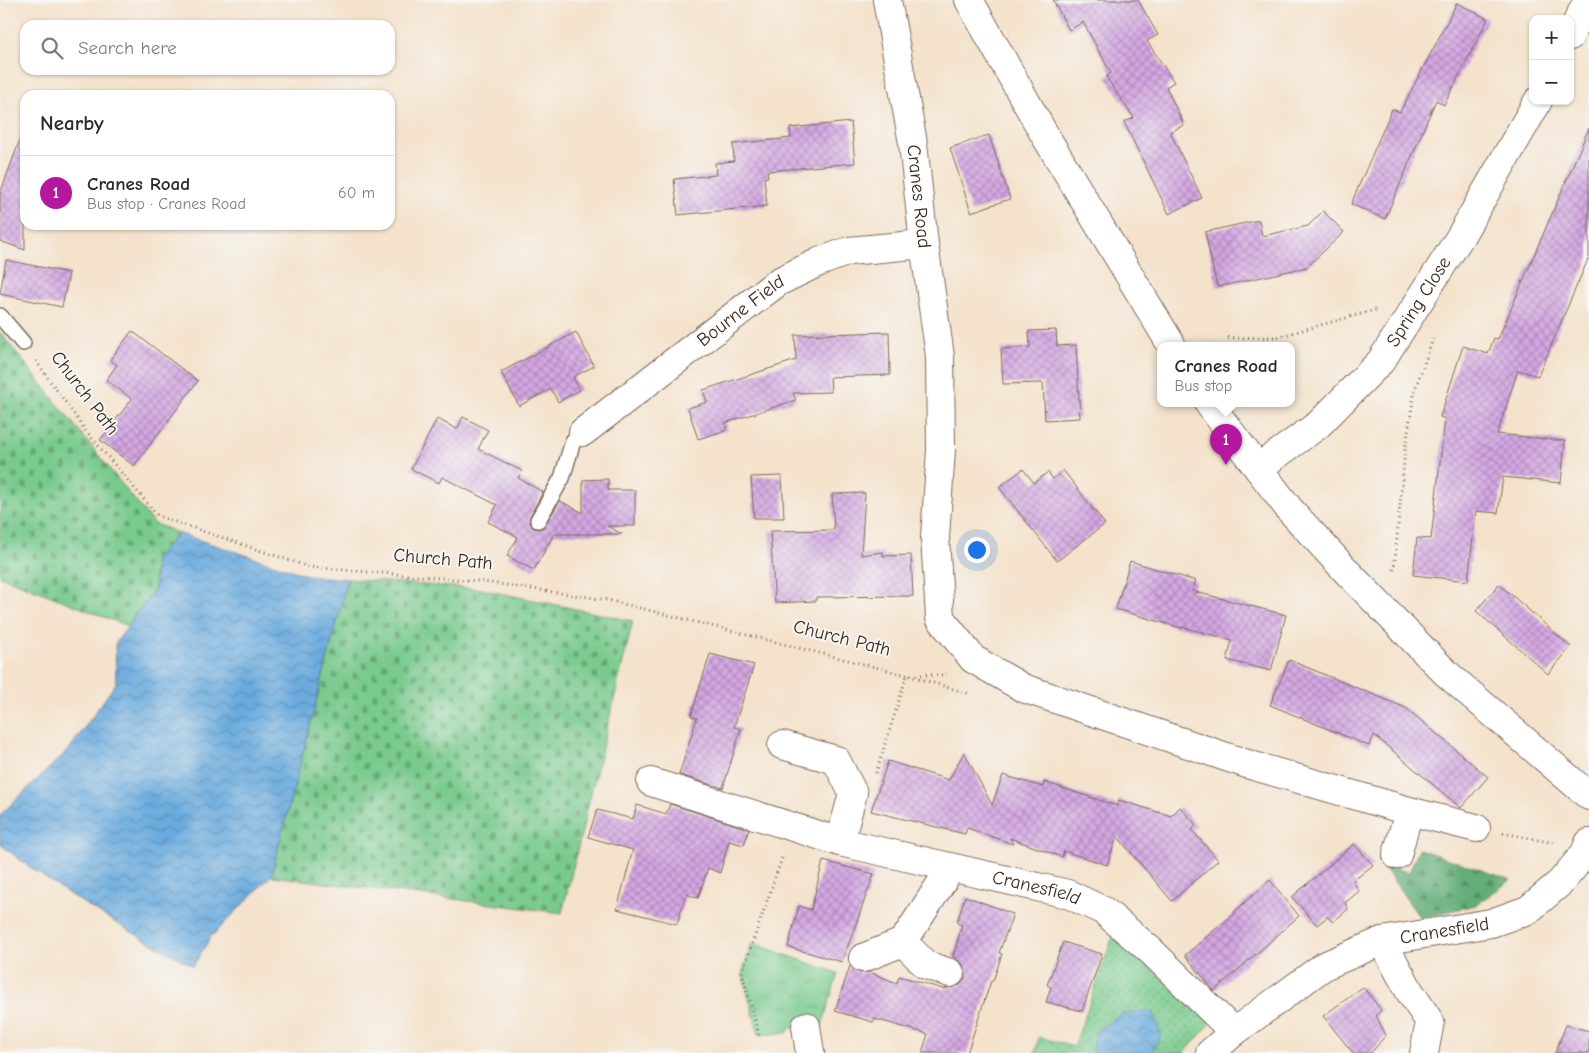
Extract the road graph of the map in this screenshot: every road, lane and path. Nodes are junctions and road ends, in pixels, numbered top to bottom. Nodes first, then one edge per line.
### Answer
1 (888, 0) edge
2 (969, 0) edge
3 (1588, 0) edge
4 (1574, 28) edge
5 (1536, 105) edge
6 (924, 244) junction
7 (1385, 307) dead end
8 (0, 316) edge
9 (1435, 331) dead end
10 (1228, 338) dead end
11 (1170, 342) edge
12 (23, 343) joint
13 (1212, 407) edge
14 (583, 432) joint
15 (1258, 468) junction
16 (538, 520) dead end
17 (1394, 570) dead end
18 (973, 659) junction
19 (907, 675) junction
20 (782, 744) dead end
21 (876, 775) dead end
22 (651, 782) dead end
23 (1589, 796) edge
24 (1410, 811) junction
25 (794, 826) junction
26 (1476, 828) joint
27 (840, 842) junction
28 (1576, 844) edge
29 (1397, 855) dead end
30 (951, 868) junction
31 (1382, 941) junction
32 (902, 942) junction
33 (863, 958) dead end
34 (936, 974) dead end
35 (806, 1026) dead end
36 (1234, 1032) junction
37 (759, 1035) dead end
38 (810, 1053) edge
39 (1210, 1053) edge
40 (1424, 1053) edge

1 - 6 street, Cranes Road
2 - 11 street
3 - 4 street
5 - 15 street, Spring Close
6 - 14 street, Bourne Field
6 - 18 street, Cranes Road
7 - 10 path
8 - 12 lane
9 - 17 path
12 - 19 path, Church Path
13 - 15 street
14 - 16 lane
15 - 23 street
18 - 19 path, Church Path
18 - 24 street, Cranes Road
19 - 21 path
20 - 27 street
22 - 25 street, Cranesfield
24 - 26 street, Cranes Road
24 - 29 street
25 - 27 street, Cranesfield
25 - 37 path
26 - 28 path
27 - 30 street, Cranesfield
28 - 31 street, Cranesfield
30 - 32 street
30 - 36 street, Cranesfield
31 - 36 street, Cranesfield
31 - 40 street
32 - 33 street
32 - 34 street
35 - 38 street
36 - 39 street, Cranesfield

